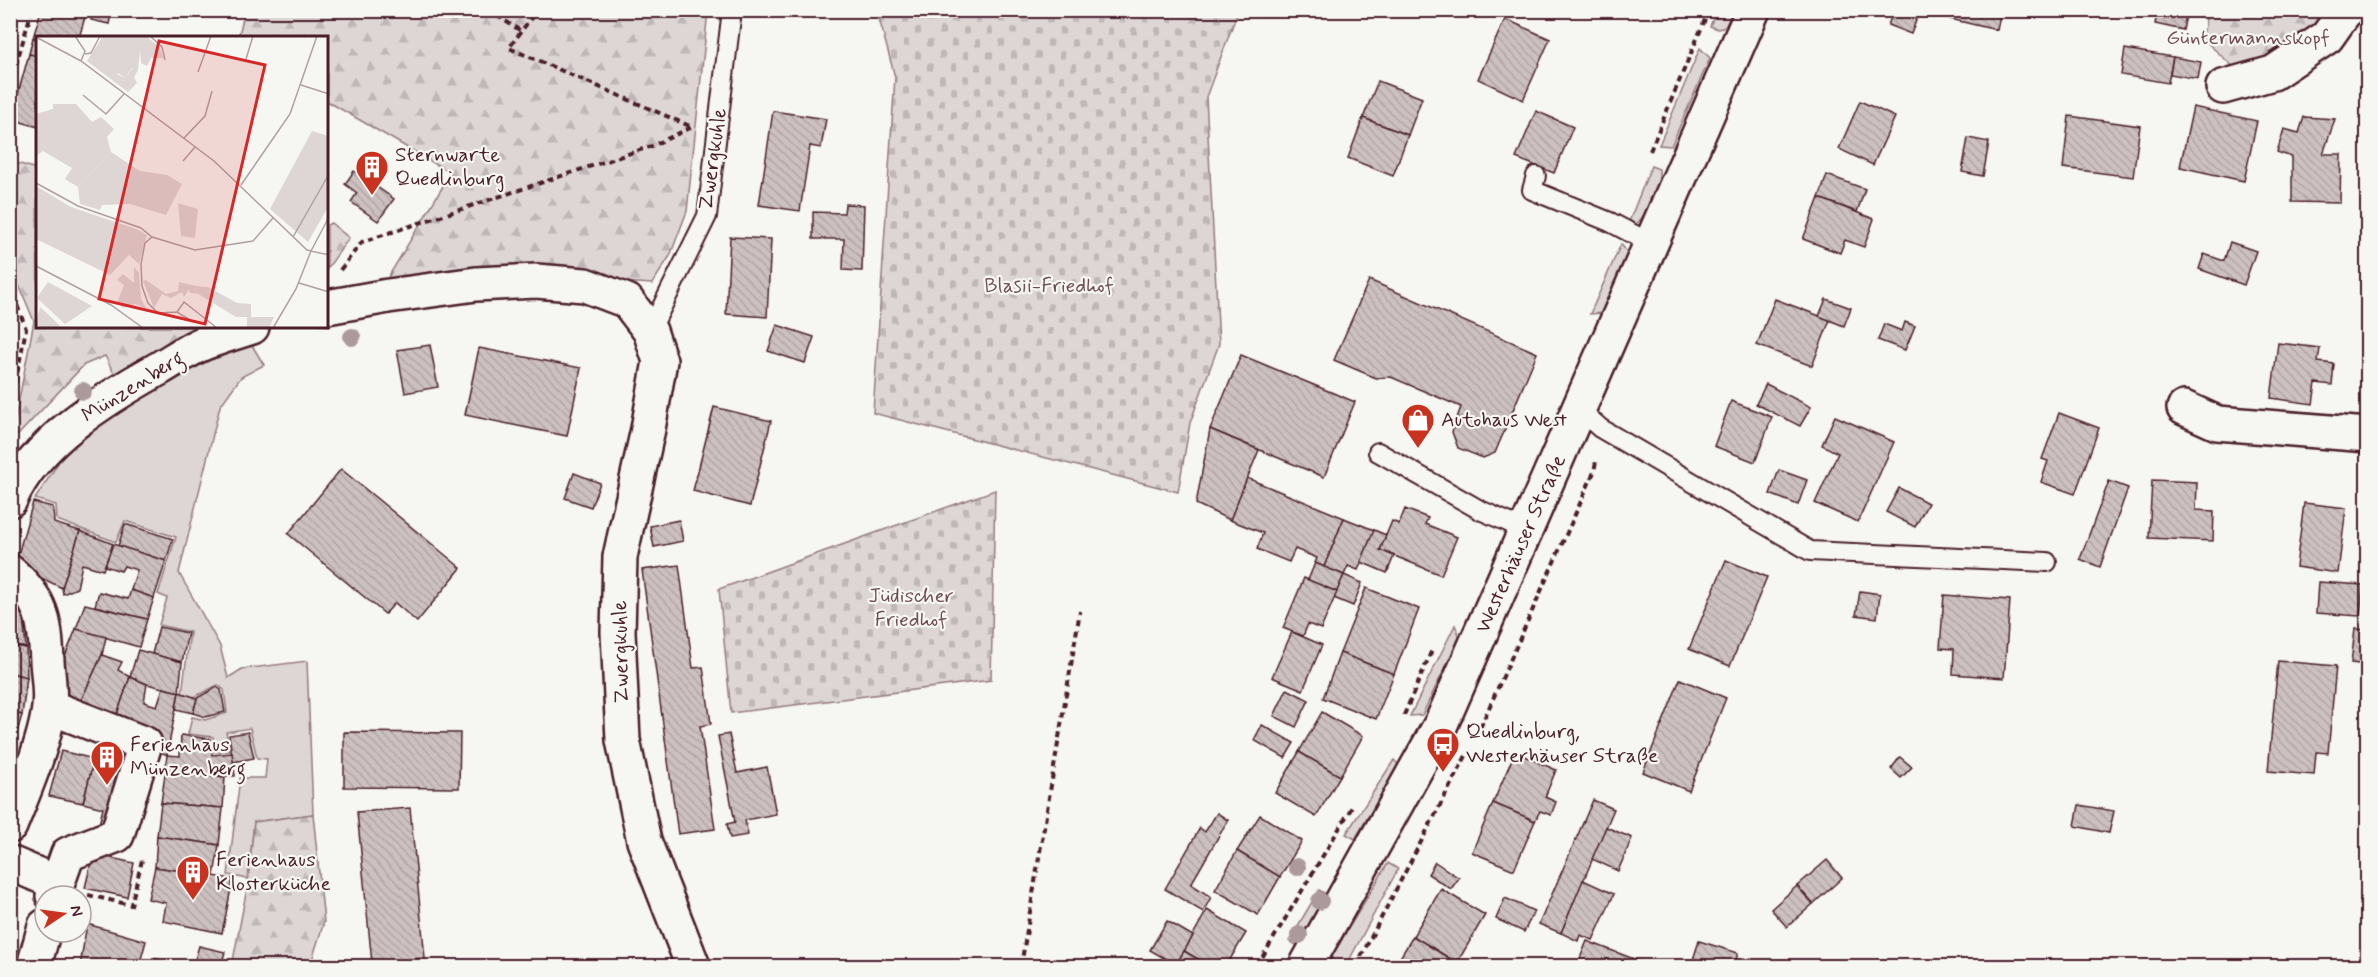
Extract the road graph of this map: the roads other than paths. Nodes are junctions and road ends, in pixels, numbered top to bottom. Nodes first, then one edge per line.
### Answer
1 (732, 10) edge
2 (1753, 10) edge
3 (2346, 10) edge
4 (2223, 87) dead end
5 (1536, 176) dead end
6 (1652, 244) junction
7 (331, 293) edge
8 (249, 328) edge
9 (650, 331) junction
10 (2184, 408) dead end
11 (1580, 410) junction
12 (2367, 435) edge
13 (1378, 452) dead end
14 (10, 500) edge
15 (1526, 531) junction
16 (2047, 562) dead end
17 (10, 572) edge
18 (50, 707) junction
19 (10, 826) edge
20 (10, 863) edge
21 (45, 884) edge
22 (57, 884) edge
23 (40, 944) edge
24 (34, 966) edge
25 (693, 966) edge
26 (1306, 966) edge

1 - 9 lane, Zwergkuhle
2 - 6 street, Westerhäuser Straße
3 - 4 street
5 - 6 lane
6 - 11 street, Westerhäuser Straße
7 - 9 street, Zwergkuhle
8 - 14 street, Münzenberg
9 - 25 street, Zwergkuhle
10 - 12 street
11 - 15 street, Westerhäuser Straße
11 - 16 lane
13 - 15 lane
15 - 26 street, Westerhäuser Straße
17 - 18 street
18 - 19 street
18 - 22 street
20 - 21 street
23 - 24 street

